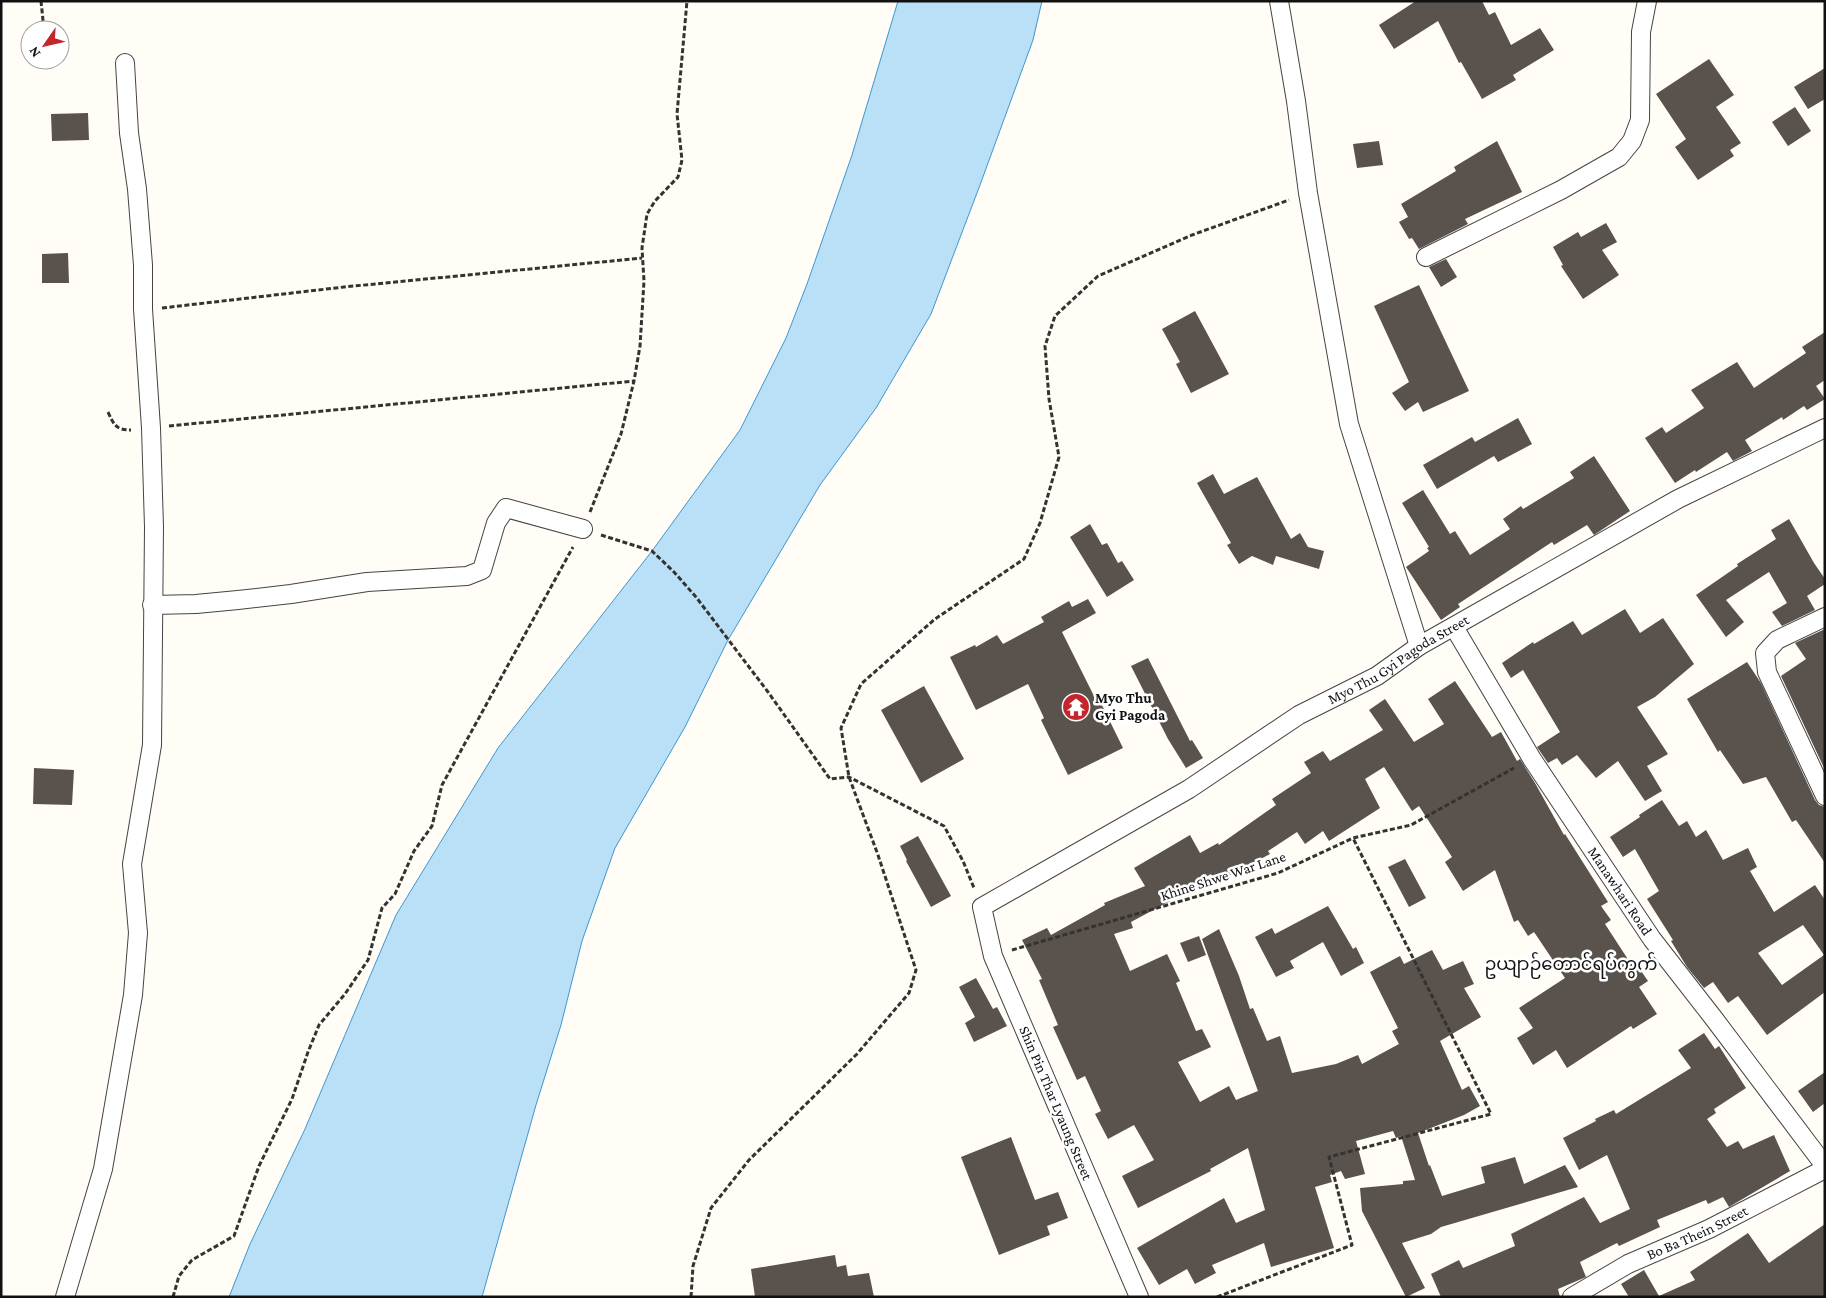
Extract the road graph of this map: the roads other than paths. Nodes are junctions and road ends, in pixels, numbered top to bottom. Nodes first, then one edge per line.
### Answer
1 (1279, 1) edge
2 (1647, 1) edge
3 (125, 63) dead end
4 (1426, 257) dead end
5 (1825, 428) edge
6 (583, 529) road end
7 (152, 605) junction
8 (1825, 617) edge
9 (1454, 627) junction
10 (1419, 646) junction
11 (1825, 796) edge
12 (982, 907) joint
13 (1825, 1167) edge
14 (65, 1297) edge
15 (1139, 1297) edge
16 (1572, 1297) edge

1 - 10 street
2 - 4 street
3 - 7 street
5 - 9 street, Myo Thu Gyi Pagoda Street
6 - 7 street
7 - 14 street
8 - 11 street
9 - 10 street, Myo Thu Gyi Pagoda Street
9 - 13 street, Manawhari Road
10 - 12 street, Myo Thu Gyi Pagoda Street
12 - 15 street, Shin Pin Thar Lyaung Street
13 - 16 street, Bo Ba Thein Street

